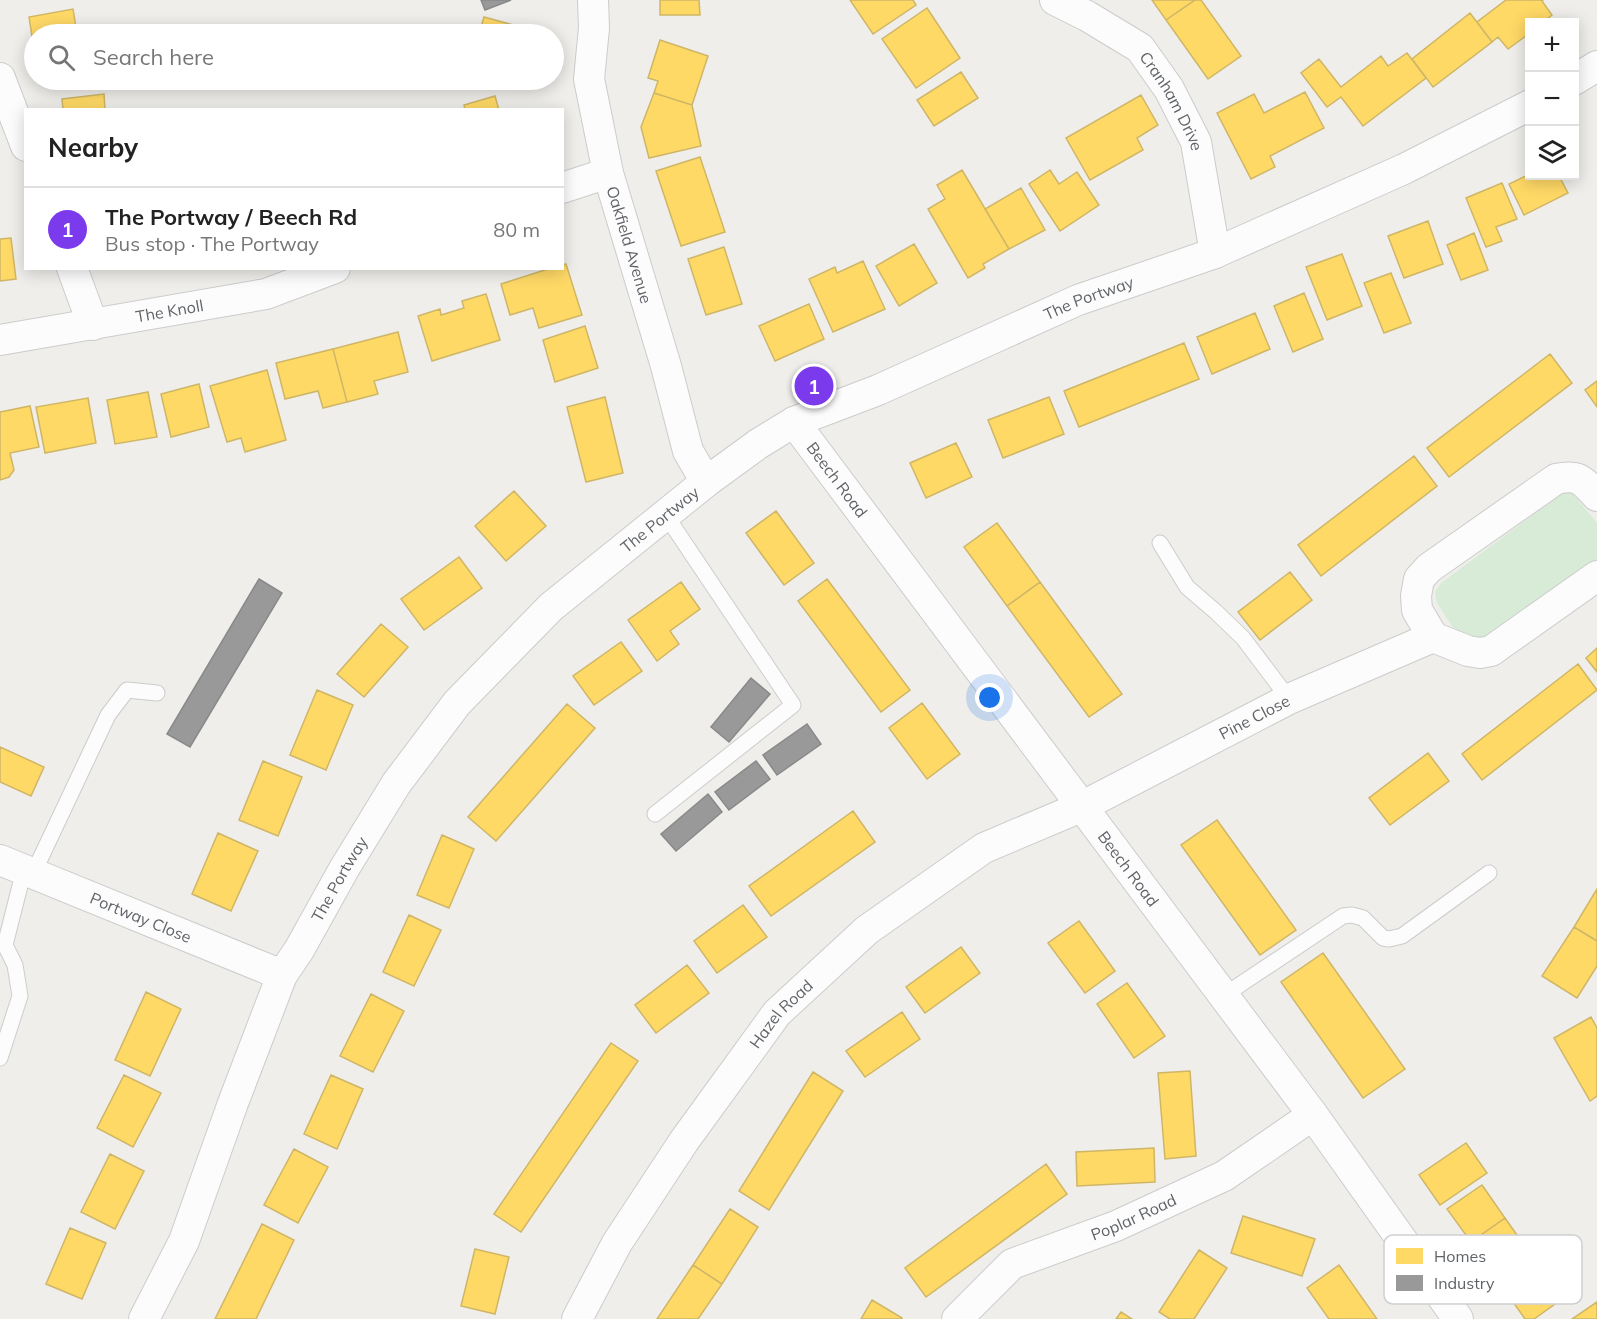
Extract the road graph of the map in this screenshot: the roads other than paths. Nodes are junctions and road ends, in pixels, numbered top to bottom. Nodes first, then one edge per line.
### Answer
1 (593, 0) edge
2 (1056, 0) edge
3 (1597, 66) edge
4 (1579, 77) edge
5 (0, 78) edge
6 (1525, 108) edge
7 (24, 141) edge
8 (608, 173) junction
9 (564, 187) edge
10 (1215, 253) junction
11 (73, 270) edge
12 (330, 270) edge
13 (93, 325) junction
14 (0, 340) edge
15 (794, 422) junction
16 (706, 482) junction
17 (1597, 496) edge
18 (664, 514) junction
19 (1160, 543) dead end
20 (1597, 576) edge
21 (1433, 637) junction
22 (157, 693) dead end
23 (1289, 699) junction
24 (1081, 807) junction
25 (655, 814) dead end
26 (19, 868) edge
27 (1489, 873) dead end
28 (282, 975) junction
29 (1223, 996) junction
30 (0, 1058) edge
31 (1313, 1115) junction
32 (1398, 1235) edge
33 (1447, 1304) edge
34 (144, 1319) edge
35 (577, 1319) edge
36 (957, 1319) edge
37 (1458, 1319) edge

1 - 8 street, Oakfield Avenue
2 - 10 street, Cranham Drive
3 - 4 street
5 - 7 street
6 - 10 street, The Portway
8 - 9 street
8 - 16 street, Oakfield Avenue
10 - 15 street, The Portway
11 - 13 street
12 - 13 street, The Knoll
13 - 14 street, The Knoll
15 - 16 street, The Portway
15 - 24 street, Beech Road
16 - 18 street, The Portway
17 - 21 street
18 - 25 lane
18 - 28 street, The Portway
19 - 23 lane
20 - 21 street
21 - 23 street, Pine Close
22 - 26 lane
23 - 24 street, Pine Close
24 - 29 street, Beech Road
24 - 35 street, Hazel Road
26 - 28 street, Portway Close
26 - 30 lane
27 - 29 lane
28 - 34 street, The Portway
29 - 31 street, Beech Road
31 - 32 street, Beech Road
31 - 36 street, Poplar Road
33 - 37 street, Beech Road

